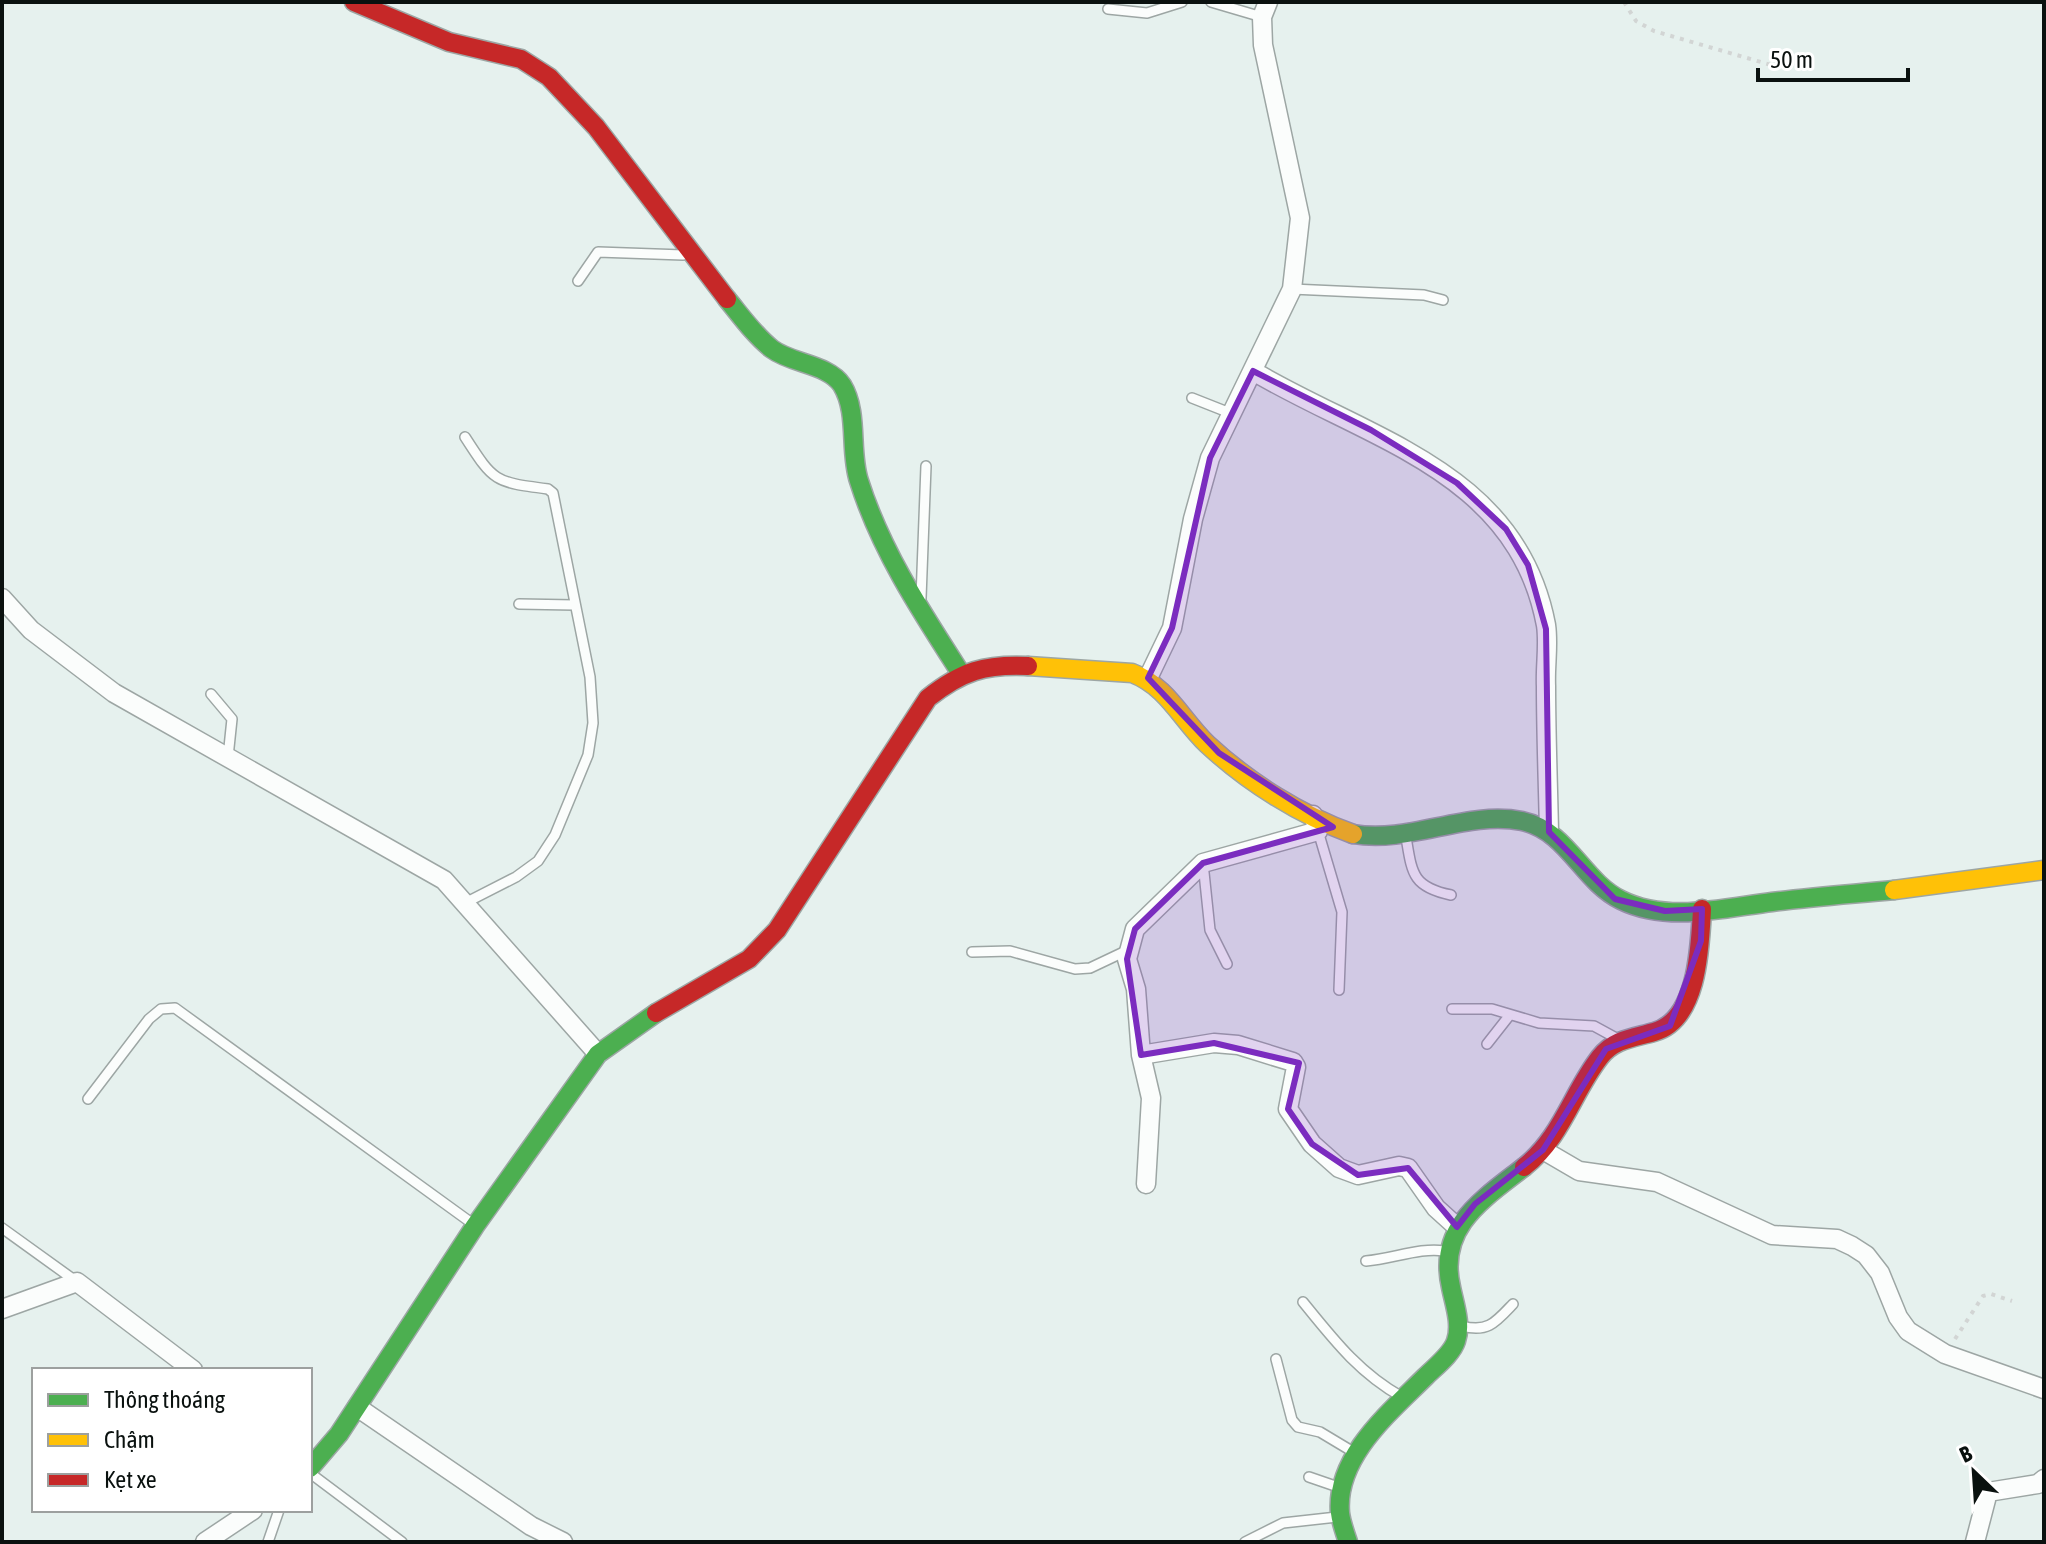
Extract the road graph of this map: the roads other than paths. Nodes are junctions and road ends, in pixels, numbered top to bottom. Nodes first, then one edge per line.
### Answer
1 (354, 2) edge
2 (1182, 2) edge
3 (1211, 2) edge
4 (1108, 9) dead end
5 (1265, 10) edge
6 (690, 256) junction
7 (578, 281) dead end
8 (1292, 289) junction
9 (1443, 300) dead end
10 (1253, 371) junction
11 (1192, 398) dead end
12 (1230, 413) junction
13 (465, 437) dead end
14 (926, 466) dead end
15 (2, 598) edge
16 (519, 604) dead end
17 (574, 605) junction
18 (920, 609) junction
19 (962, 675) junction
20 (1148, 678) junction
21 (211, 694) dead end
22 (228, 757) junction
23 (1316, 823) junction
24 (1549, 832) junction
25 (1406, 837) junction
26 (1203, 863) junction
27 (2044, 870) edge
28 (1451, 895) dead end
29 (465, 903) junction
30 (1702, 909) junction
31 (1128, 950) junction
32 (972, 952) dead end
33 (1227, 964) dead end
34 (1339, 990) dead end
35 (1452, 1009) dead end
36 (1509, 1016) junction
37 (1619, 1040) junction
38 (1487, 1044) dead end
39 (598, 1054) junction
40 (1141, 1055) junction
41 (88, 1099) dead end
42 (1543, 1150) junction
43 (1146, 1184) dead end
44 (475, 1226) junction
45 (1457, 1227) junction
46 (2, 1228) edge
47 (1448, 1251) junction
48 (1366, 1261) dead end
49 (77, 1282) junction
50 (1303, 1302) dead end
51 (1513, 1304) dead end
52 (2, 1309) edge
53 (1459, 1325) junction
54 (1276, 1359) dead end
55 (190, 1368) edge
56 (2044, 1389) edge
57 (1405, 1399) junction
58 (357, 1407) junction
59 (1355, 1453) junction
60 (312, 1465) edge
61 (312, 1467) edge
62 (1309, 1477) dead end
63 (2044, 1479) edge
64 (1344, 1489) junction
65 (250, 1512) edge
66 (278, 1512) edge
67 (1337, 1517) junction
68 (205, 1542) edge
69 (268, 1542) edge
70 (402, 1542) edge
71 (563, 1542) edge
72 (1245, 1542) edge
73 (1348, 1542) edge
74 (1975, 1542) edge

1 - 6 street
2 - 4 lane
3 - 5 lane
5 - 8 street
6 - 7 lane
6 - 18 street
8 - 9 lane
8 - 10 street
10 - 12 street
10 - 24 street
11 - 12 lane
12 - 20 street
13 - 17 lane
14 - 18 lane
15 - 22 street
16 - 17 lane
17 - 29 lane
18 - 19 street
19 - 20 street
19 - 39 street
20 - 23 street
21 - 22 lane
22 - 29 street
23 - 25 street
23 - 26 street
23 - 34 lane
24 - 25 street
24 - 30 street
25 - 28 lane
26 - 31 street
26 - 33 lane
27 - 30 street
29 - 39 street
30 - 37 street
31 - 32 lane
31 - 40 street
35 - 36 lane
36 - 37 lane
36 - 38 lane
37 - 42 street
39 - 44 street
40 - 43 street
40 - 45 street
41 - 44 lane
42 - 45 street
42 - 56 street
44 - 58 street
45 - 47 street
46 - 49 lane
47 - 48 lane
47 - 53 street
49 - 52 street
49 - 55 street
50 - 57 lane
51 - 53 lane
53 - 57 street
54 - 59 lane
57 - 59 street
58 - 60 street
58 - 71 street
59 - 64 street
61 - 70 lane
62 - 64 lane
63 - 74 street
64 - 67 street
65 - 68 street
66 - 69 lane
67 - 72 lane
67 - 73 street

